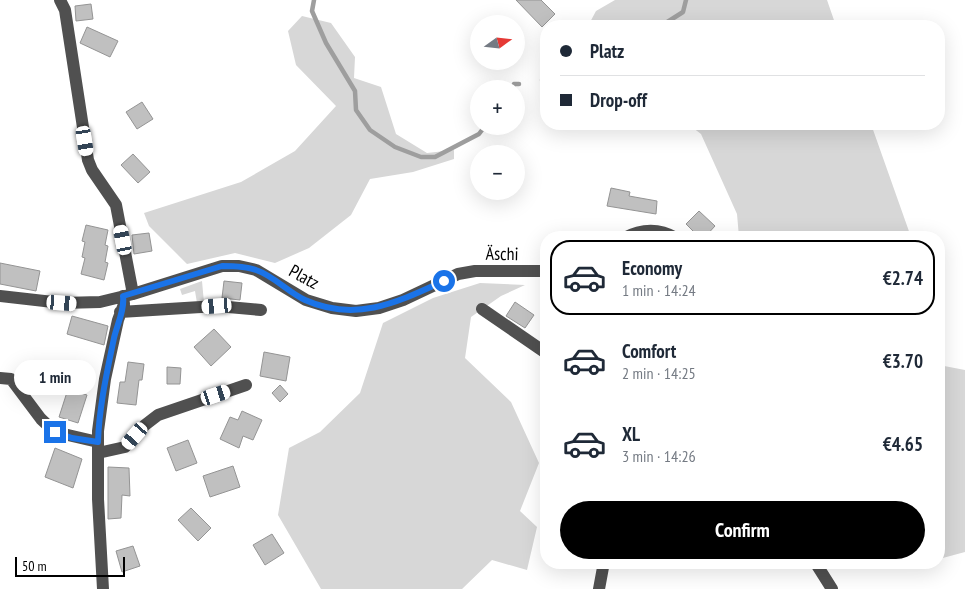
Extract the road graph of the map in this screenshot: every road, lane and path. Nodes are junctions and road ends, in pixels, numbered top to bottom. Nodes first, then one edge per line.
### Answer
1 (60, 0) edge
2 (640, 231) edge
3 (652, 231) edge
4 (540, 271) edge
5 (458, 274) joint
6 (128, 295) junction
7 (0, 296) edge
8 (482, 309) dead end
9 (262, 310) dead end
10 (120, 312) junction
11 (540, 349) edge
12 (0, 378) edge
13 (246, 385) dead end
14 (98, 448) junction
15 (603, 569) edge
16 (819, 569) edge
17 (103, 589) edge
18 (599, 589) edge
19 (832, 589) edge

1 - 6 street
2 - 3 street
4 - 5 street, Äschi
5 - 6 street, Platz
6 - 7 street, Platz
6 - 10 street
8 - 11 street
9 - 10 street
10 - 14 street
12 - 14 street
13 - 14 street
14 - 17 street
15 - 18 street
16 - 19 street

